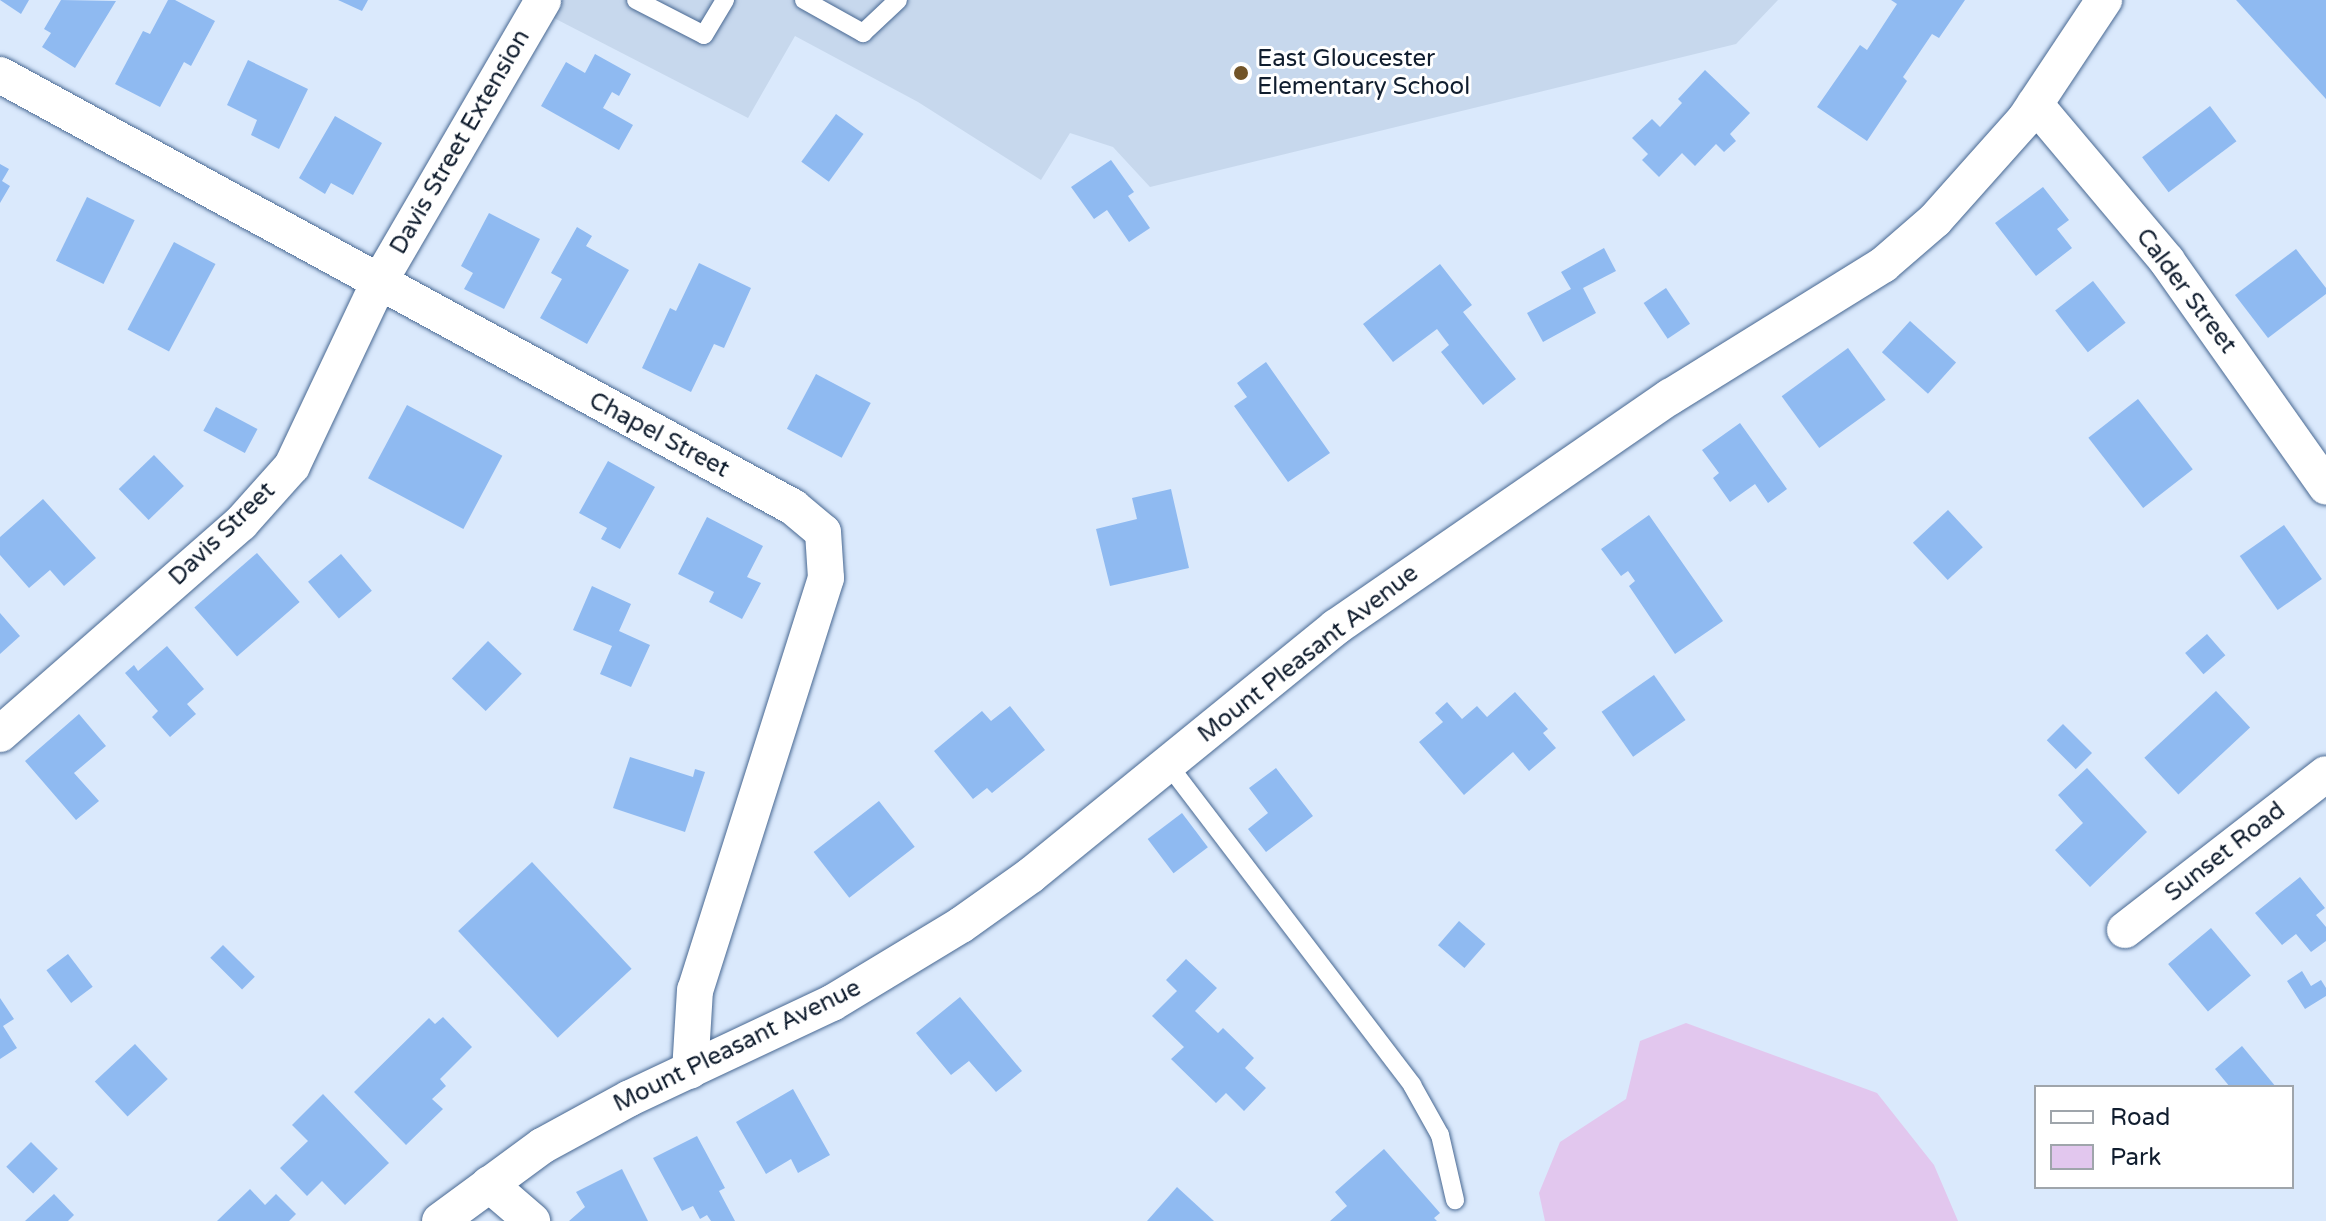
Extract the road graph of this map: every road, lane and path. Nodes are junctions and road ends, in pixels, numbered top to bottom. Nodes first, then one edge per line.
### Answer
1 (543, 0) edge
2 (636, 0) edge
3 (725, 0) edge
4 (804, 0) edge
5 (898, 0) edge
6 (2104, 0) edge
7 (0, 75) edge
8 (2035, 104) junction
9 (378, 284) junction
10 (2326, 486) edge
11 (0, 734) edge
12 (1167, 763) junction
13 (2326, 774) edge
14 (2125, 930) dead end
15 (690, 1071) junction
16 (489, 1184) junction
17 (1455, 1200) dead end
18 (440, 1221) edge
19 (532, 1221) edge

1 - 9 street, Davis Street Extension
2 - 3 lane
4 - 5 lane
6 - 8 street, Mount Pleasant Avenue
7 - 9 street, Chapel Street
8 - 10 street, Calder Street
8 - 12 street, Mount Pleasant Avenue
9 - 11 street, Davis Street
9 - 15 street, Chapel Street
12 - 15 street, Mount Pleasant Avenue
12 - 17 lane
13 - 14 street, Sunset Road
15 - 16 street, Mount Pleasant Avenue
16 - 18 street, Mount Pleasant Avenue
16 - 19 street

